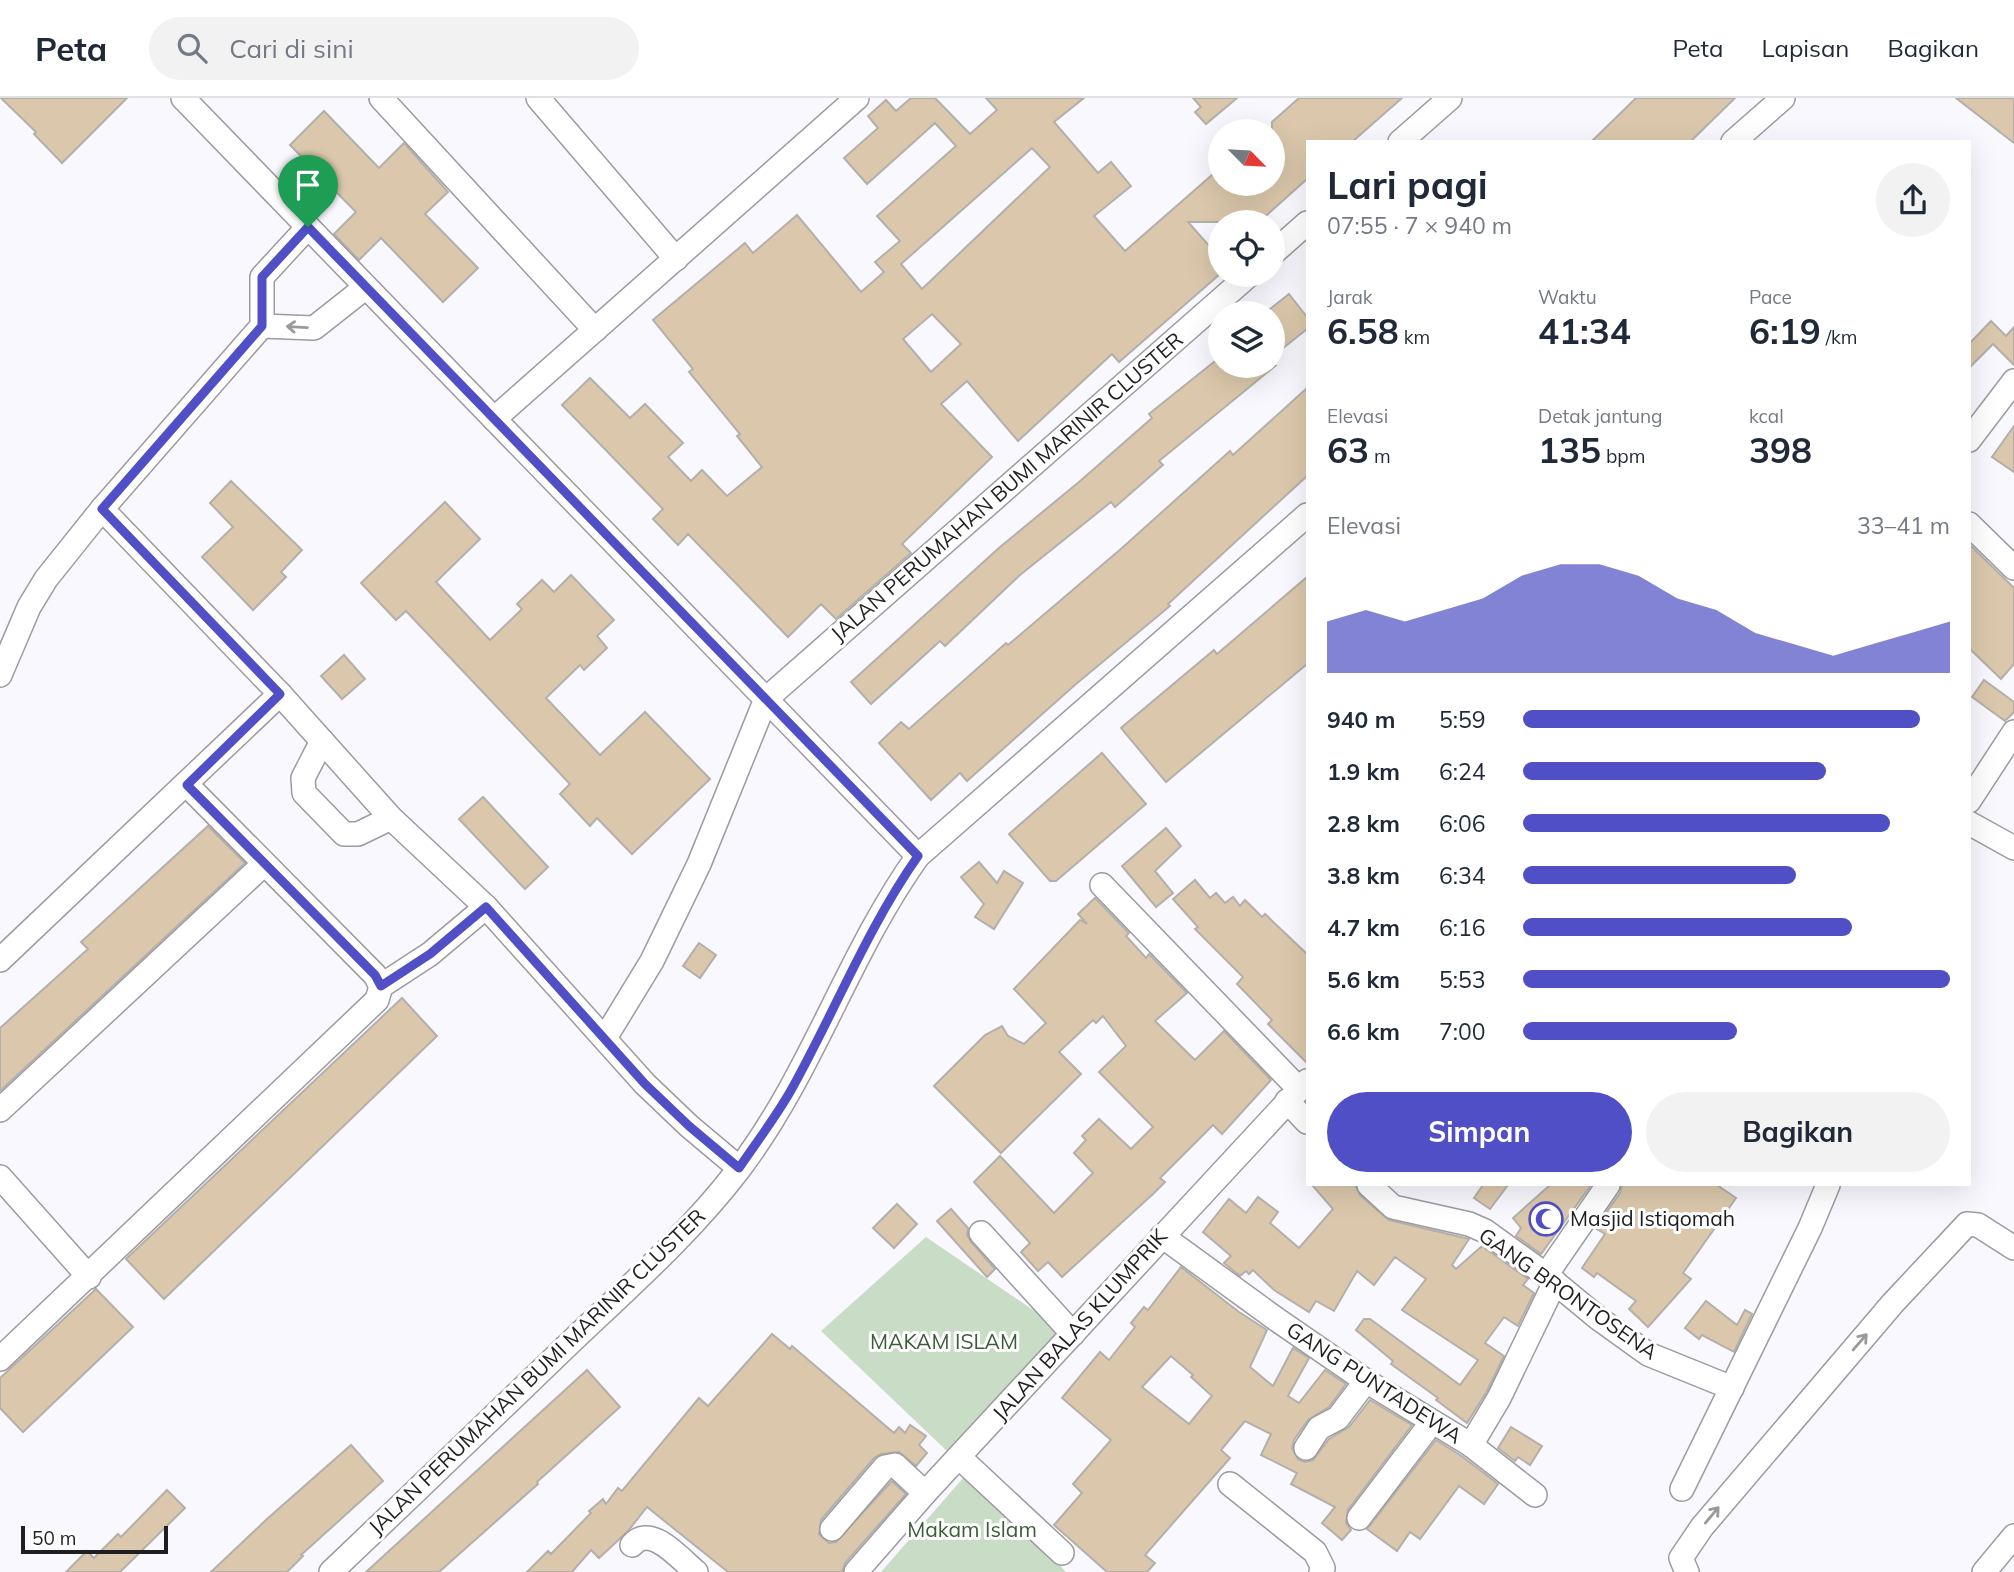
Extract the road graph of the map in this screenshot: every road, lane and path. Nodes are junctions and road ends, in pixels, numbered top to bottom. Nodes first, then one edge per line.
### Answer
1 (183, 98) edge
2 (381, 98) edge
3 (538, 98) edge
4 (857, 98) edge
5 (1450, 98) edge
6 (1783, 98) edge
7 (1402, 140) edge
8 (1735, 140) edge
9 (1306, 224) edge
10 (308, 227) junction
11 (1285, 242) edge
12 (676, 259) junction
13 (366, 287) junction
14 (1235, 287) edge
15 (262, 326) junction
16 (595, 330) junction
17 (2014, 381) edge
18 (494, 419) junction
19 (1971, 437) edge
20 (102, 509) junction
21 (1306, 516) edge
22 (1971, 526) edge
23 (2014, 568) edge
24 (0, 675) edge
25 (280, 694) junction
26 (766, 699) junction
27 (2013, 735) edge
28 (322, 741) junction
29 (187, 785) junction
30 (1971, 797) edge
31 (391, 818) junction
32 (1971, 824) edge
33 (2014, 848) edge
34 (918, 856) junction
35 (264, 865) junction
36 (1102, 885) dead end
37 (486, 907) junction
38 (0, 960) edge
39 (381, 986) junction
40 (605, 1038) junction
41 (1298, 1090) edge
42 (0, 1111) edge
43 (1306, 1118) edge
44 (739, 1168) junction
45 (0, 1177) edge
46 (1370, 1186) edge
47 (1607, 1186) edge
48 (1828, 1186) edge
49 (981, 1233) dead end
50 (1162, 1236) junction
51 (2014, 1248) edge
52 (89, 1277) junction
53 (1551, 1278) junction
54 (1073, 1334) junction
55 (0, 1359) edge
56 (1366, 1381) junction
57 (1732, 1388) junction
58 (1432, 1422) junction
59 (1471, 1445) junction
60 (1306, 1448) dead end
61 (959, 1457) junction
62 (1230, 1485) dead end
63 (1682, 1489) dead end
64 (925, 1493) junction
65 (1535, 1495) dead end
66 (1359, 1518) dead end
67 (832, 1529) dead end
68 (2014, 1536) edge
69 (632, 1545) dead end
70 (1062, 1553) dead end
71 (331, 1572) edge
72 (696, 1572) edge
73 (856, 1572) edge
74 (1321, 1572) edge
75 (1687, 1572) edge
76 (1984, 1572) edge

1 - 10 street
2 - 16 street
3 - 12 street
4 - 12 street
5 - 7 street
6 - 8 street
9 - 11 street
10 - 13 street
10 - 15 street
12 - 16 street
13 -> 15 street
13 - 18 street
14 - 26 street, JALAN PERUMAHAN BUMI MARINIR CLUSTER
15 - 20 street
16 - 18 street
17 - 19 street
18 - 26 street
20 - 24 street
20 - 25 street
21 - 34 street, JALAN PERUMAHAN BUMI MARINIR CLUSTER
22 - 23 street
25 - 28 street
25 - 29 street
26 - 34 street
26 - 40 street, JALAN PERUMAHAN BUMI MARINIR CLUSTER
27 - 30 street
28 - 31 street
28 - 31 street
29 - 35 street
29 - 38 street
31 - 37 street
32 - 33 street
34 - 44 street, JALAN PERUMAHAN BUMI MARINIR CLUSTER
35 - 39 street
35 - 42 street
36 - 41 street
37 - 39 street
37 - 40 street
39 - 52 street
40 - 44 street
41 - 43 street
41 - 50 street, JALAN BALAS KLUMPRIK
44 - 71 street, JALAN PERUMAHAN BUMI MARINIR CLUSTER
45 - 52 street
46 - 53 street, GANG BRONTOSENA
47 - 53 street, GANG PUNTADEWA
48 - 57 street
49 - 54 street
50 - 54 street, JALAN BALAS KLUMPRIK
50 - 56 street, GANG PUNTADEWA
75 -> 51 street
52 - 55 street
53 - 57 street, GANG BRONTOSENA
53 - 59 street, GANG PUNTADEWA
54 - 61 street, JALAN BALAS KLUMPRIK
56 - 58 street, GANG PUNTADEWA
56 - 60 street
57 - 63 street
58 - 59 street, GANG PUNTADEWA
58 - 66 street
59 - 65 street
61 - 64 street, JALAN BALAS KLUMPRIK
61 - 70 street
62 - 74 street
64 - 67 street
64 - 73 street, JALAN BALAS KLUMPRIK
68 - 76 street
69 - 72 street

